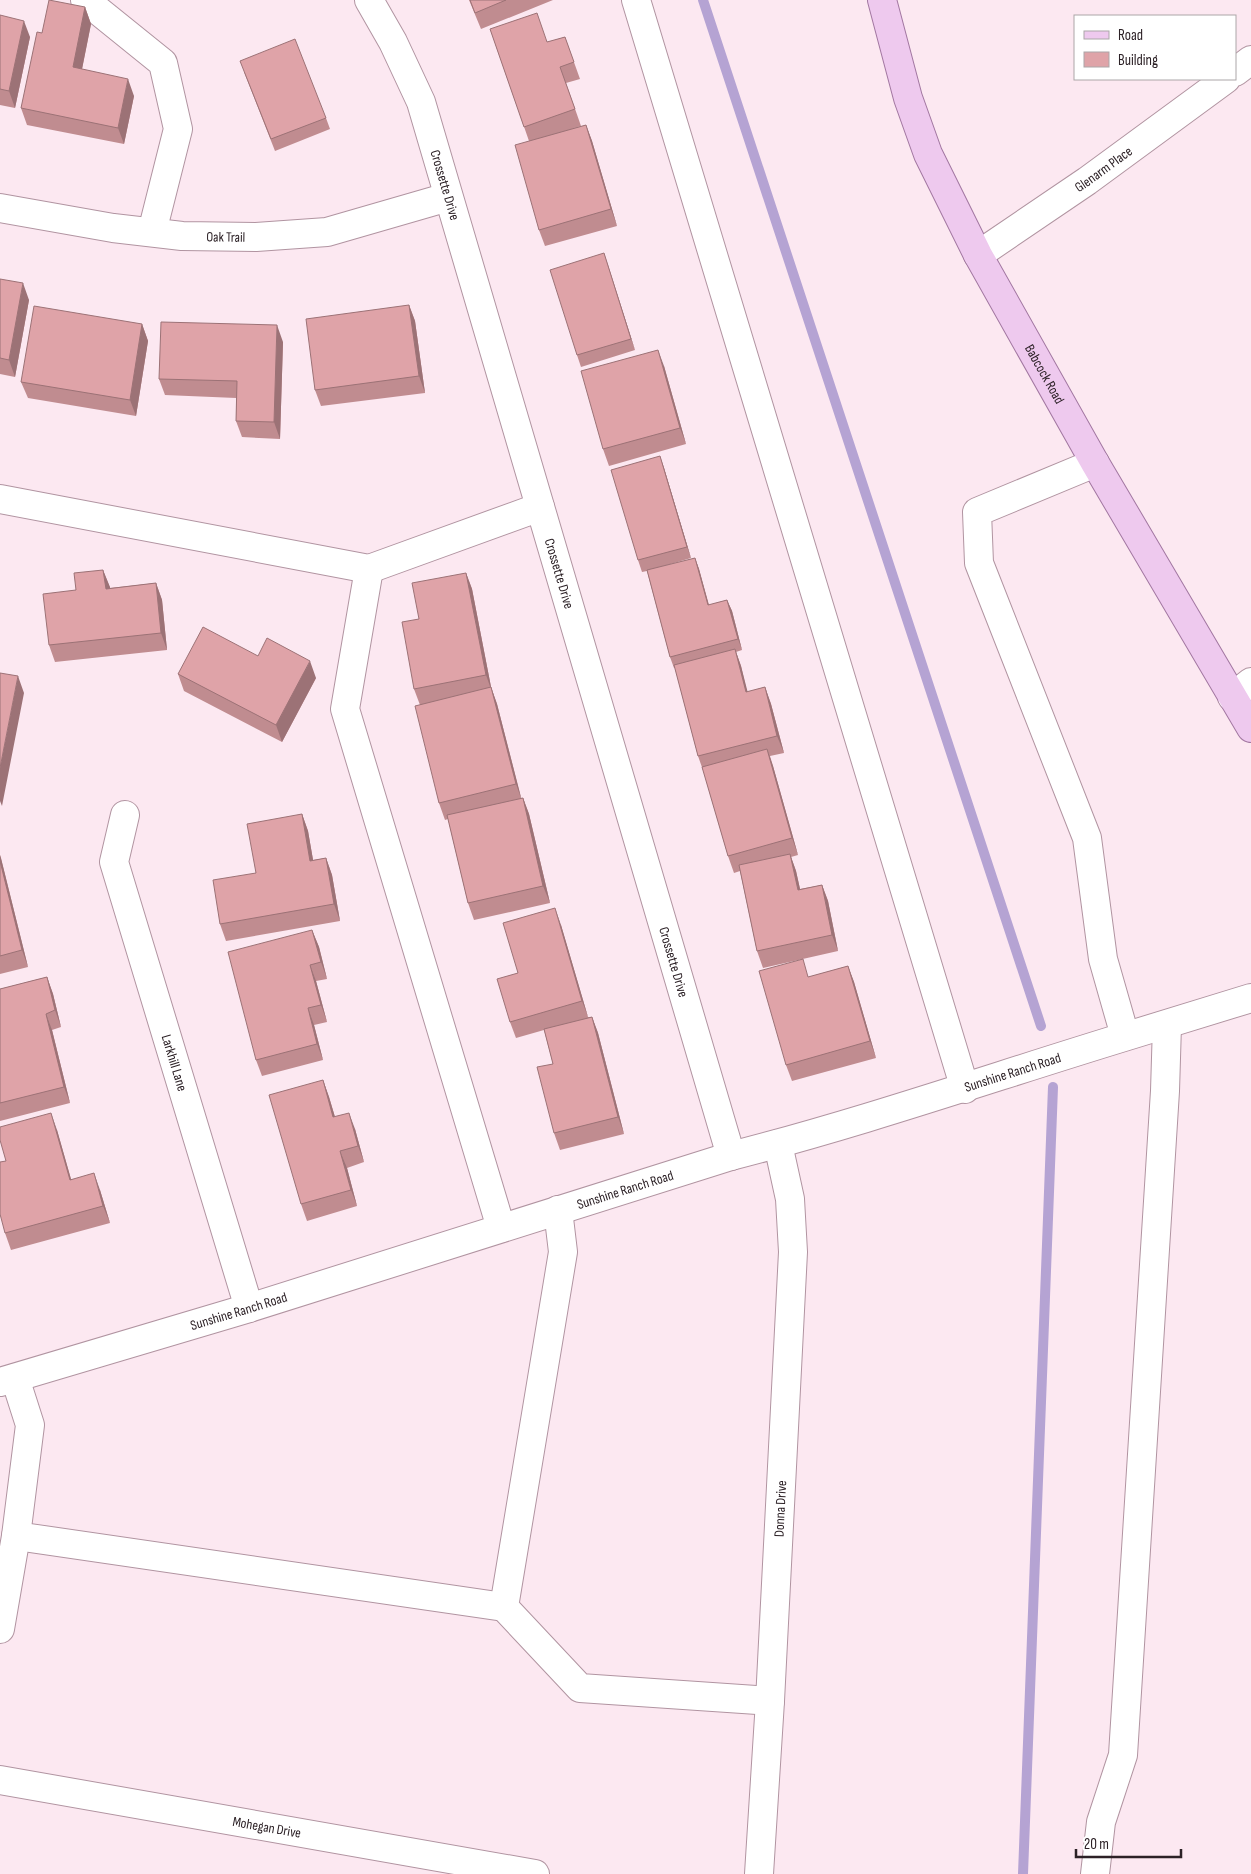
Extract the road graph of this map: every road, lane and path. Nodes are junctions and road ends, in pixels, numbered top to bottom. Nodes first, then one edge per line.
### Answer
1 (84, 0) edge
2 (369, 0) edge
3 (636, 0) edge
4 (882, 0) edge
5 (1251, 60) edge
6 (1236, 71) edge
7 (1225, 80) edge
8 (448, 197) junction
9 (0, 208) edge
10 (152, 232) junction
11 (978, 255) junction
12 (1095, 463) junction
13 (0, 499) edge
14 (540, 507) junction
15 (369, 569) junction
16 (1241, 689) edge
17 (1251, 728) edge
18 (125, 815) dead end
19 (1251, 998) edge
20 (1168, 1025) junction
21 (1126, 1036) junction
22 (965, 1089) junction
23 (778, 1144) junction
24 (730, 1156) junction
25 (558, 1210) junction
26 (501, 1228) junction
27 (249, 1308) junction
28 (7, 1380) edge
29 (16, 1536) junction
30 (504, 1607) junction
31 (0, 1629) edge
32 (770, 1702) junction
33 (0, 1780) edge
34 (536, 1874) edge
35 (759, 1874) edge
36 (1095, 1874) edge

1 - 10 street
2 - 8 street, Crossette Drive
3 - 22 street
4 - 11 main road, Babcock Road
5 - 6 street
7 - 11 street, Glenarm Place
8 - 10 street, Oak Trail
8 - 14 street, Crossette Drive
9 - 10 street, Oak Trail
11 - 12 main road, Babcock Road
12 - 16 main road, Babcock Road
12 - 21 street
13 - 15 street
14 - 15 street
14 - 24 street, Crossette Drive
15 - 26 street
16 - 17 main road, Babcock Road
18 - 27 street, Larkhill Lane
19 - 20 street, Sunshine Ranch Road
20 - 21 street, Sunshine Ranch Road
20 - 36 street
21 - 22 street, Sunshine Ranch Road
22 - 23 street, Sunshine Ranch Road
23 - 24 street, Sunshine Ranch Road
23 - 32 street, Donna Drive
24 - 25 street, Sunshine Ranch Road
25 - 26 street, Sunshine Ranch Road
25 - 30 street
26 - 27 street, Sunshine Ranch Road
27 - 28 street, Sunshine Ranch Road
28 - 29 street
29 - 30 street
29 - 31 street
30 - 32 street
32 - 35 street, Donna Drive
33 - 34 street, Mohegan Drive

